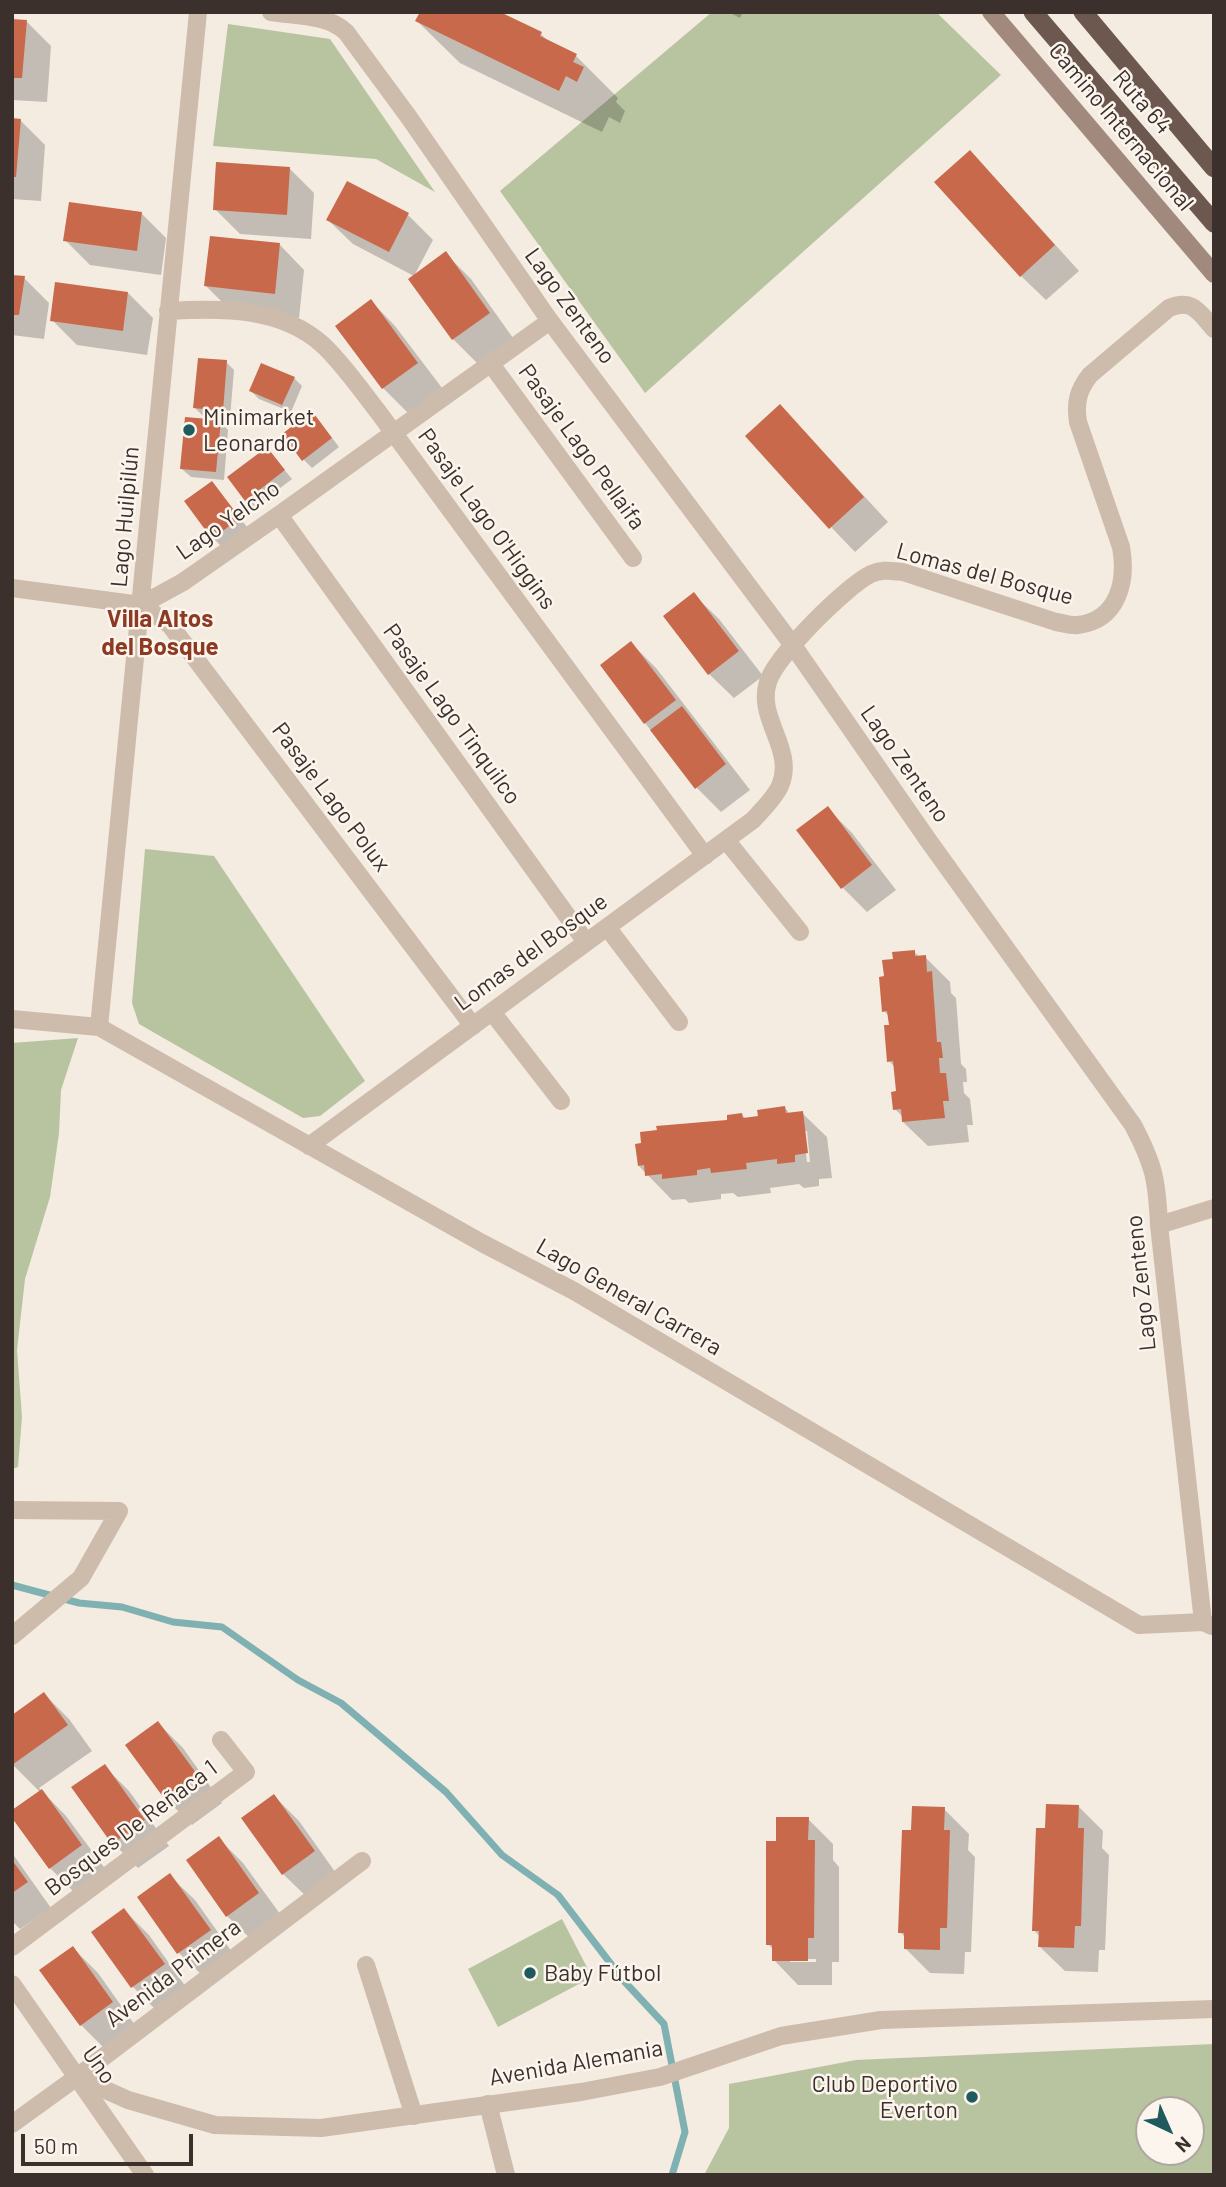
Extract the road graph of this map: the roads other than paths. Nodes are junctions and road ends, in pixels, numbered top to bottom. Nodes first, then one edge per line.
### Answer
1 (198, 12) edge
2 (271, 12) edge
3 (991, 12) edge
4 (1033, 12) edge
5 (1083, 12) edge
6 (1214, 168) edge
7 (1214, 223) edge
8 (1214, 274) edge
9 (168, 312) junction
10 (550, 321) junction
11 (1214, 329) edge
12 (491, 364) junction
13 (392, 432) junction
14 (279, 515) junction
15 (633, 558) dead end
16 (12, 588) edge
17 (141, 605) junction
18 (792, 645) junction
19 (726, 841) junction
20 (705, 856) junction
21 (607, 927) junction
22 (800, 932) dead end
23 (586, 942) junction
24 (492, 1012) junction
25 (12, 1019) edge
26 (679, 1022) dead end
27 (473, 1026) junction
28 (99, 1027) junction
29 (561, 1101) dead end
30 (309, 1146) junction
31 (1214, 1209) edge
32 (1159, 1225) junction
33 (12, 1510) edge
34 (1208, 1625) edge
35 (12, 1636) edge
36 (220, 1740) dead end
37 (362, 1861) dead end
38 (12, 1947) edge
39 (366, 1965) dead end
40 (12, 1984) edge
41 (1214, 2009) edge
42 (77, 2077) junction
43 (488, 2104) junction
44 (414, 2116) junction
45 (12, 2124) edge
46 (145, 2175) edge
47 (506, 2175) edge

1 - 9 street, Lago Huilpilún
2 - 10 street, Lago Zenteno
3 - 8 main road, Camino Internacional
4 - 7 highway, Ruta 64
5 - 6 highway, Ruta 64
9 - 13 street, Pasaje Lago O'Higgins
9 - 17 street, Lago Huilpilún
10 - 12 street, Lago Yelcho
10 - 18 street, Lago Zenteno
11 - 18 street, Lomas del Bosque
12 - 13 street, Lago Yelcho
12 - 15 street, Pasaje Lago Pellaifa
13 - 14 street, Lago Yelcho
13 - 20 street, Pasaje Lago O'Higgins
14 - 17 street, Lago Yelcho
14 - 23 street, Pasaje Lago Tinquilco
16 - 17 street
17 - 27 street, Pasaje Lago Polux
17 - 28 street, Lago Huilpilún
18 - 19 street, Lomas del Bosque
18 - 32 street, Lago Zenteno
19 - 20 street, Lomas del Bosque
19 - 22 street
20 - 21 street, Lomas del Bosque
21 - 23 street, Lomas del Bosque
21 - 26 street
23 - 24 street, Lomas del Bosque
24 - 27 street, Lomas del Bosque
24 - 29 street
25 - 28 street, Lago General Carrera
27 - 30 street, Lomas del Bosque
28 - 30 street, Lago General Carrera
30 - 34 street, Lago General Carrera
31 - 32 street
32 - 34 street, Lago Zenteno
33 - 35 street
36 - 38 street, Bosques De Reñaca 1
37 - 42 street, Avenida Primera
39 - 44 street
40 - 42 street, Uno
41 - 43 street, Avenida Alemania
42 - 44 street, Avenida Alemania
42 - 45 street, Avenida Primera
42 - 46 street, Uno
43 - 44 street, Avenida Alemania
43 - 47 street

